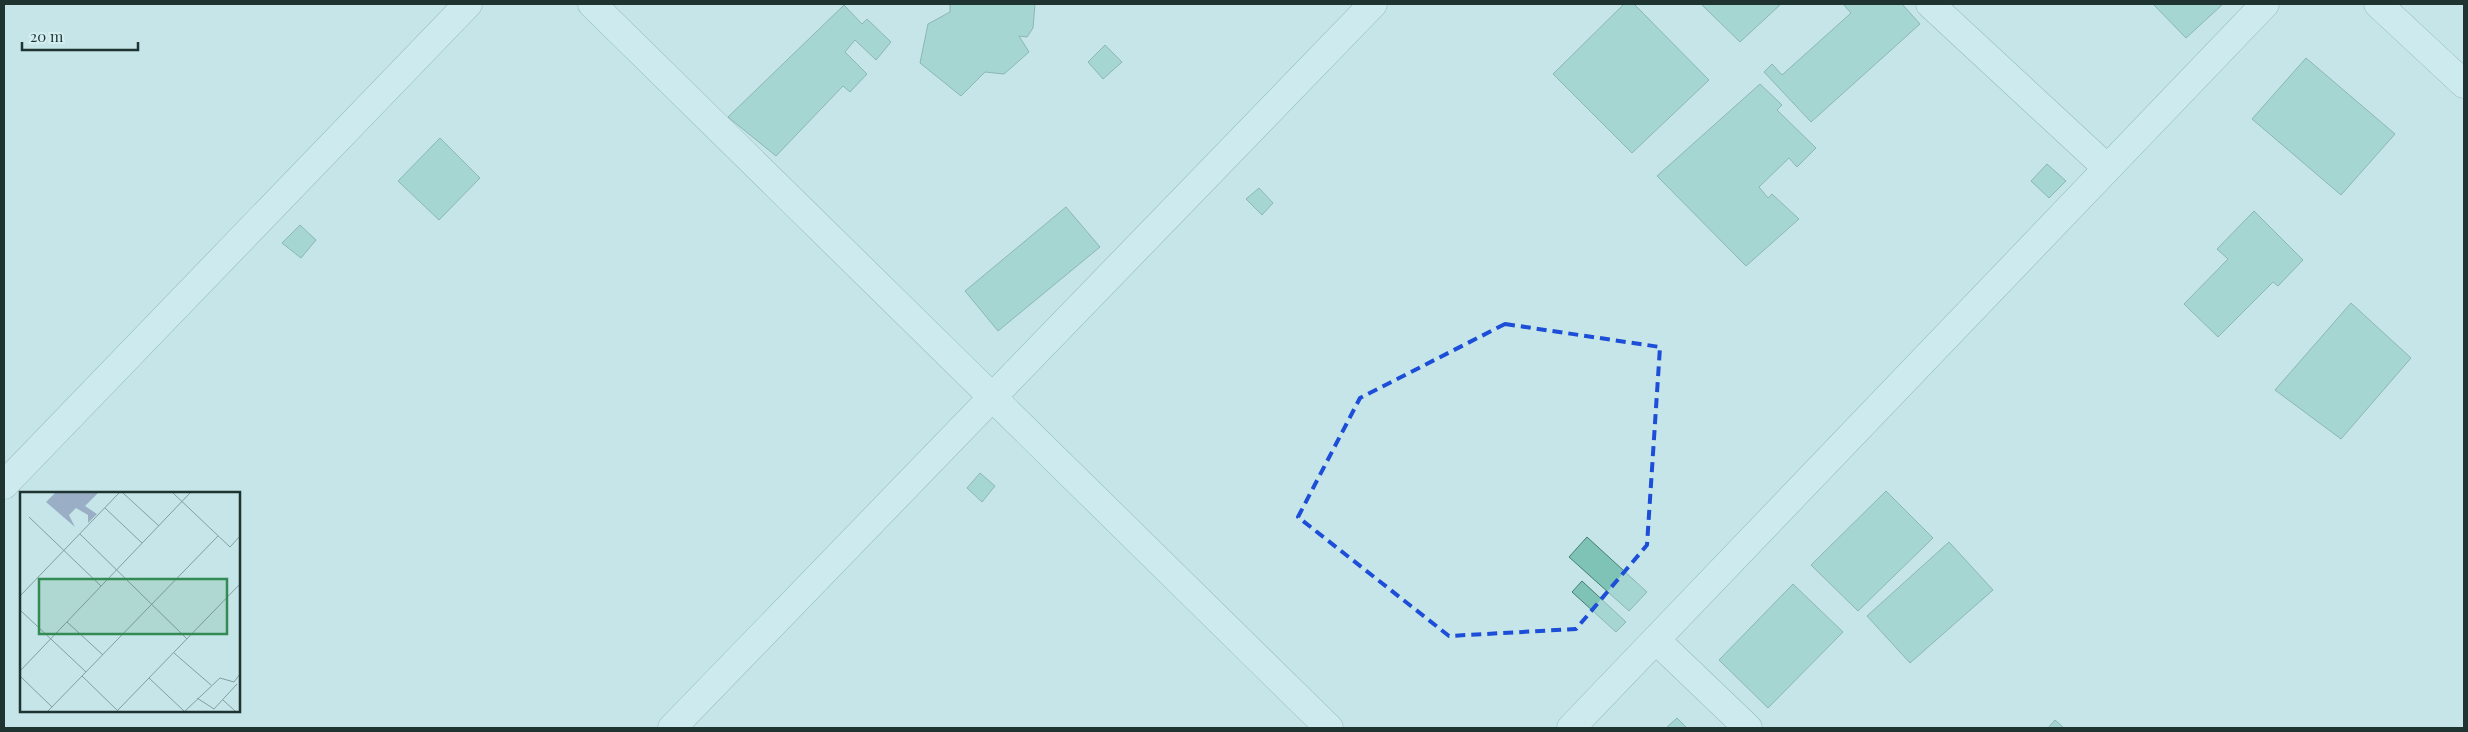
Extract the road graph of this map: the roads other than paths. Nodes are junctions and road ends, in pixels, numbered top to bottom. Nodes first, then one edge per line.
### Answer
1 (468, 4) edge
2 (592, 4) edge
3 (1373, 4) edge
4 (1930, 4) edge
5 (2265, 4) edge
6 (2378, 4) edge
7 (2464, 84) edge
8 (2107, 168) junction
9 (992, 397) junction
10 (4, 486) edge
11 (1656, 640) junction
12 (672, 728) edge
13 (1328, 728) edge
14 (1571, 728) edge
15 (1748, 728) edge

1 - 10 street
2 - 9 street
3 - 9 street
4 - 8 street
5 - 8 street
6 - 7 street
8 - 11 street
9 - 12 street
9 - 13 street
11 - 14 street
11 - 15 street

